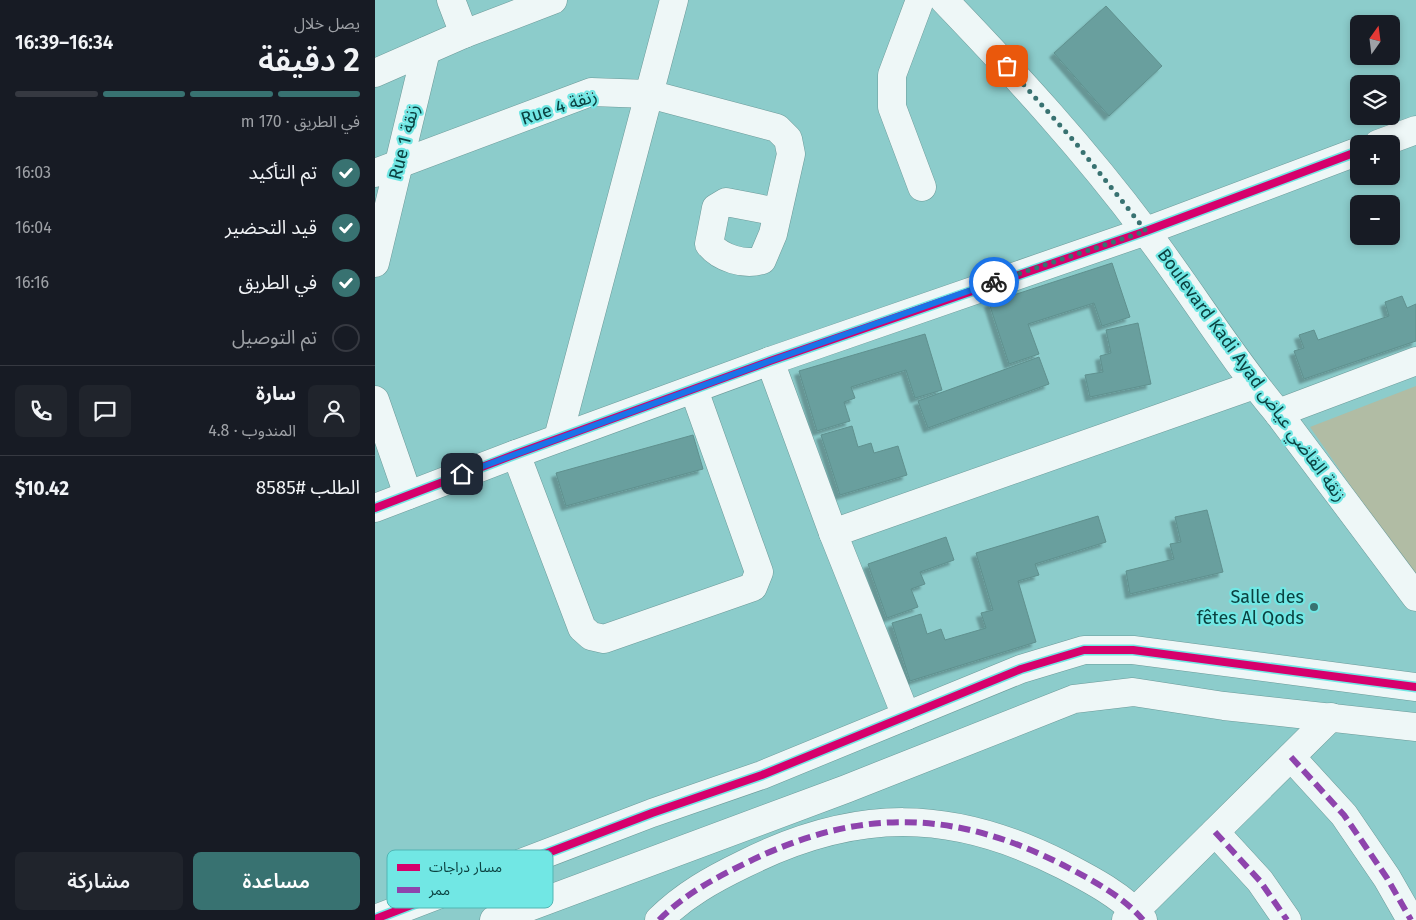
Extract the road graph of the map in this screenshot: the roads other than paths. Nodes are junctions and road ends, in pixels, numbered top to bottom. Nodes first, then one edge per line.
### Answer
1 (451, 0) edge
2 (553, 0) edge
3 (674, 0) edge
4 (920, 0) edge
5 (944, 0) edge
6 (464, 34) junction
7 (426, 51) junction
8 (375, 72) edge
9 (649, 94) junction
10 (1416, 130) edge
11 (1400, 136) edge
12 (1350, 154) edge
13 (387, 169) edge
14 (922, 187) dead end
15 (778, 212) dead end
16 (1146, 231) junction
17 (375, 263) edge
18 (770, 361) junction
19 (1416, 361) edge
20 (1254, 384) junction
21 (694, 390) junction
22 (375, 400) edge
23 (1278, 413) junction
24 (558, 438) junction
25 (515, 454) junction
26 (408, 495) junction
27 (375, 508) edge
28 (833, 534) junction
29 (1416, 597) edge
30 (1416, 687) edge
31 (906, 716) junction
32 (1331, 717) junction
33 (1416, 727) edge
34 (1291, 758) junction
35 (1215, 832) junction
36 (553, 851) edge
37 (553, 898) edge
38 (404, 908) edge
39 (526, 908) edge
40 (1135, 917) edge
41 (375, 919) edge
42 (494, 920) edge
43 (659, 920) edge
44 (1287, 920) edge
45 (1411, 920) edge

1 - 6 street
2 - 6 street
3 - 9 street
4 - 14 street
5 - 16 street, Boulevard Kadi Ayad زنقة القاضي عياض
6 - 7 street
7 - 8 street
7 - 13 street, Rue 1 زنقة
9 - 13 street, Rue 4 زنقة
9 - 15 street, Rue 4 زنقة
9 - 24 street
10 - 11 street
12 - 16 street
13 - 17 street, Rue 1 زنقة
16 - 18 street
16 - 20 street, Boulevard Kadi Ayad زنقة القاضي عياض
18 - 21 street
18 - 28 street
19 - 23 street
20 - 23 street, Boulevard Kadi Ayad زنقة القاضي عياض
20 - 28 street
21 - 24 street
21 - 25 street
22 - 26 street
23 - 29 street, Boulevard Kadi Ayad زنقة القاضي عياض
24 - 25 street
25 - 26 street
26 - 27 street
28 - 31 street
30 - 31 street
31 - 36 street
32 - 33 street
32 - 34 street
32 - 37 street
34 - 35 street
34 - 45 street
35 - 40 street
35 - 44 street
38 - 41 street
39 - 42 street
40 - 43 street

